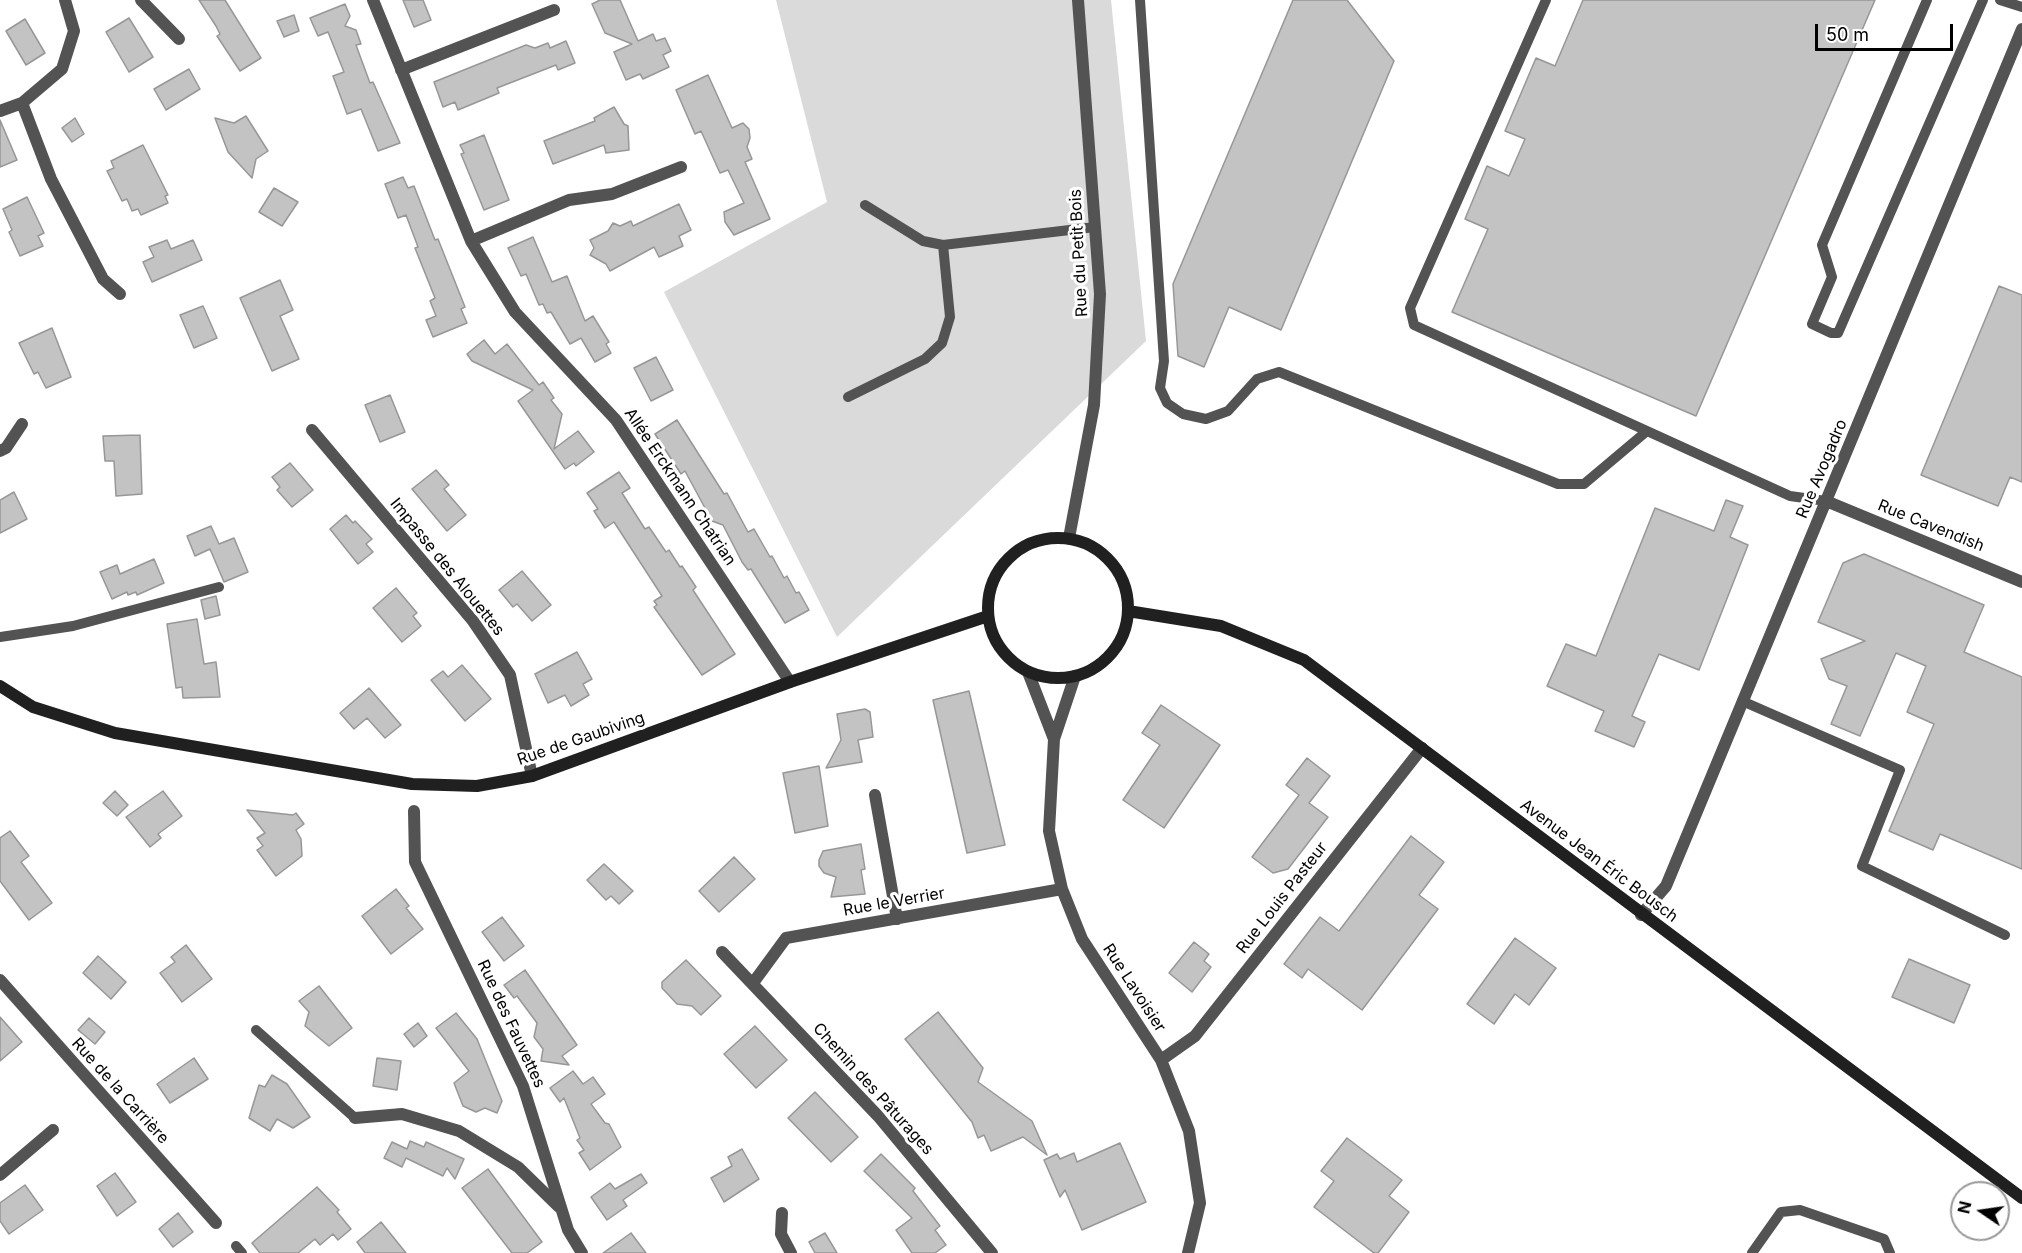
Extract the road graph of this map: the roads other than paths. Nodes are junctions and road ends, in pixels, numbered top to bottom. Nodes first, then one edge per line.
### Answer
1 (65, 0) edge
2 (141, 0) edge
3 (373, 0) edge
4 (1078, 0) edge
5 (1140, 0) edge
6 (1546, 0) edge
7 (1927, 0) edge
8 (1983, 0) edge
9 (2000, 0) edge
10 (2022, 7) edge
11 (554, 10) dead end
12 (2022, 29) edge
13 (179, 39) dead end
14 (401, 70) junction
15 (22, 103) junction
16 (0, 111) edge
17 (681, 167) dead end
18 (865, 205) dead end
19 (1095, 227) junction
20 (471, 241) junction
21 (943, 245) junction
22 (120, 294) dead end
23 (848, 397) dead end
24 (22, 424) dead end
25 (312, 430) dead end
26 (1647, 431) junction
27 (0, 451) edge
28 (1826, 501) junction
29 (1069, 538) junction
30 (2022, 582) edge
31 (219, 586) dead end
32 (1128, 611) junction
33 (988, 616) junction
34 (0, 637) edge
35 (1028, 672) junction
36 (1075, 676) junction
37 (790, 682) junction
38 (0, 686) edge
39 (1742, 702) junction
40 (1054, 739) junction
41 (1422, 748) junction
42 (532, 776) junction
43 (875, 795) dead end
44 (414, 811) dead end
45 (1062, 890) junction
46 (1641, 915) junction
47 (897, 919) junction
48 (2005, 935) dead end
49 (722, 952) dead end
50 (0, 980) edge
51 (753, 983) junction
52 (256, 1030) dead end
53 (1161, 1060) junction
54 (355, 1118) joint
55 (53, 1130) dead end
56 (0, 1175) edge
57 (2022, 1198) edge
58 (560, 1208) junction
59 (782, 1213) dead end
60 (216, 1223) dead end
61 (582, 1253) edge
62 (791, 1253) edge
63 (992, 1253) edge
64 (1188, 1253) edge
65 (1752, 1253) edge
66 (1890, 1253) edge

1 - 15 street
2 - 13 street
3 - 14 street, Allée Erckmann Chatrian
4 - 19 street, Rue du Petit Bois
5 - 26 lane
6 - 26 lane
7 - 8 lane
9 - 10 lane
11 - 14 street
12 - 28 street, Rue Avogadro
14 - 20 street, Allée Erckmann Chatrian
15 - 16 street
15 - 22 street
17 - 20 street
18 - 21 lane
19 - 21 lane
19 - 29 street, Rue du Petit Bois
20 - 37 street, Allée Erckmann Chatrian
21 - 23 lane
24 - 27 street
25 - 42 street, Impasse des Alouettes
26 - 28 lane
28 - 30 street, Rue Cavendish
28 - 39 street, Rue Avogadro
29 - 32 main road
29 - 33 main road
31 - 34 lane
32 - 36 main road
32 - 41 main road, Avenue Jean Éric Bousch
33 - 35 main road
33 - 37 main road, Rue de Gaubiving
35 - 36 main road
35 - 40 street, Rue Lavoisier
36 - 40 street, Rue Lavoisier
37 - 42 main road, Rue de Gaubiving
38 - 42 main road, Rue de Gaubiving
39 - 46 street, Rue Avogadro
39 - 48 lane
40 - 45 street, Rue Lavoisier
41 - 46 main road, Avenue Jean Éric Bousch
41 - 53 street, Rue Louis Pasteur
43 - 47 street
44 - 58 street, Rue des Fauvettes
45 - 47 street, Rue le Verrier
45 - 53 street, Rue Lavoisier
46 - 57 main road, Avenue Jean Éric Bousch
47 - 51 street, Rue le Verrier
49 - 51 street, Chemin des Pâturages
50 - 60 street, Rue de la Carrière
51 - 63 street, Chemin des Pâturages
52 - 54 lane
53 - 64 street, Rue Lavoisier
54 - 58 street
55 - 56 street
58 - 61 street, Rue des Fauvettes
59 - 62 street
65 - 66 lane

